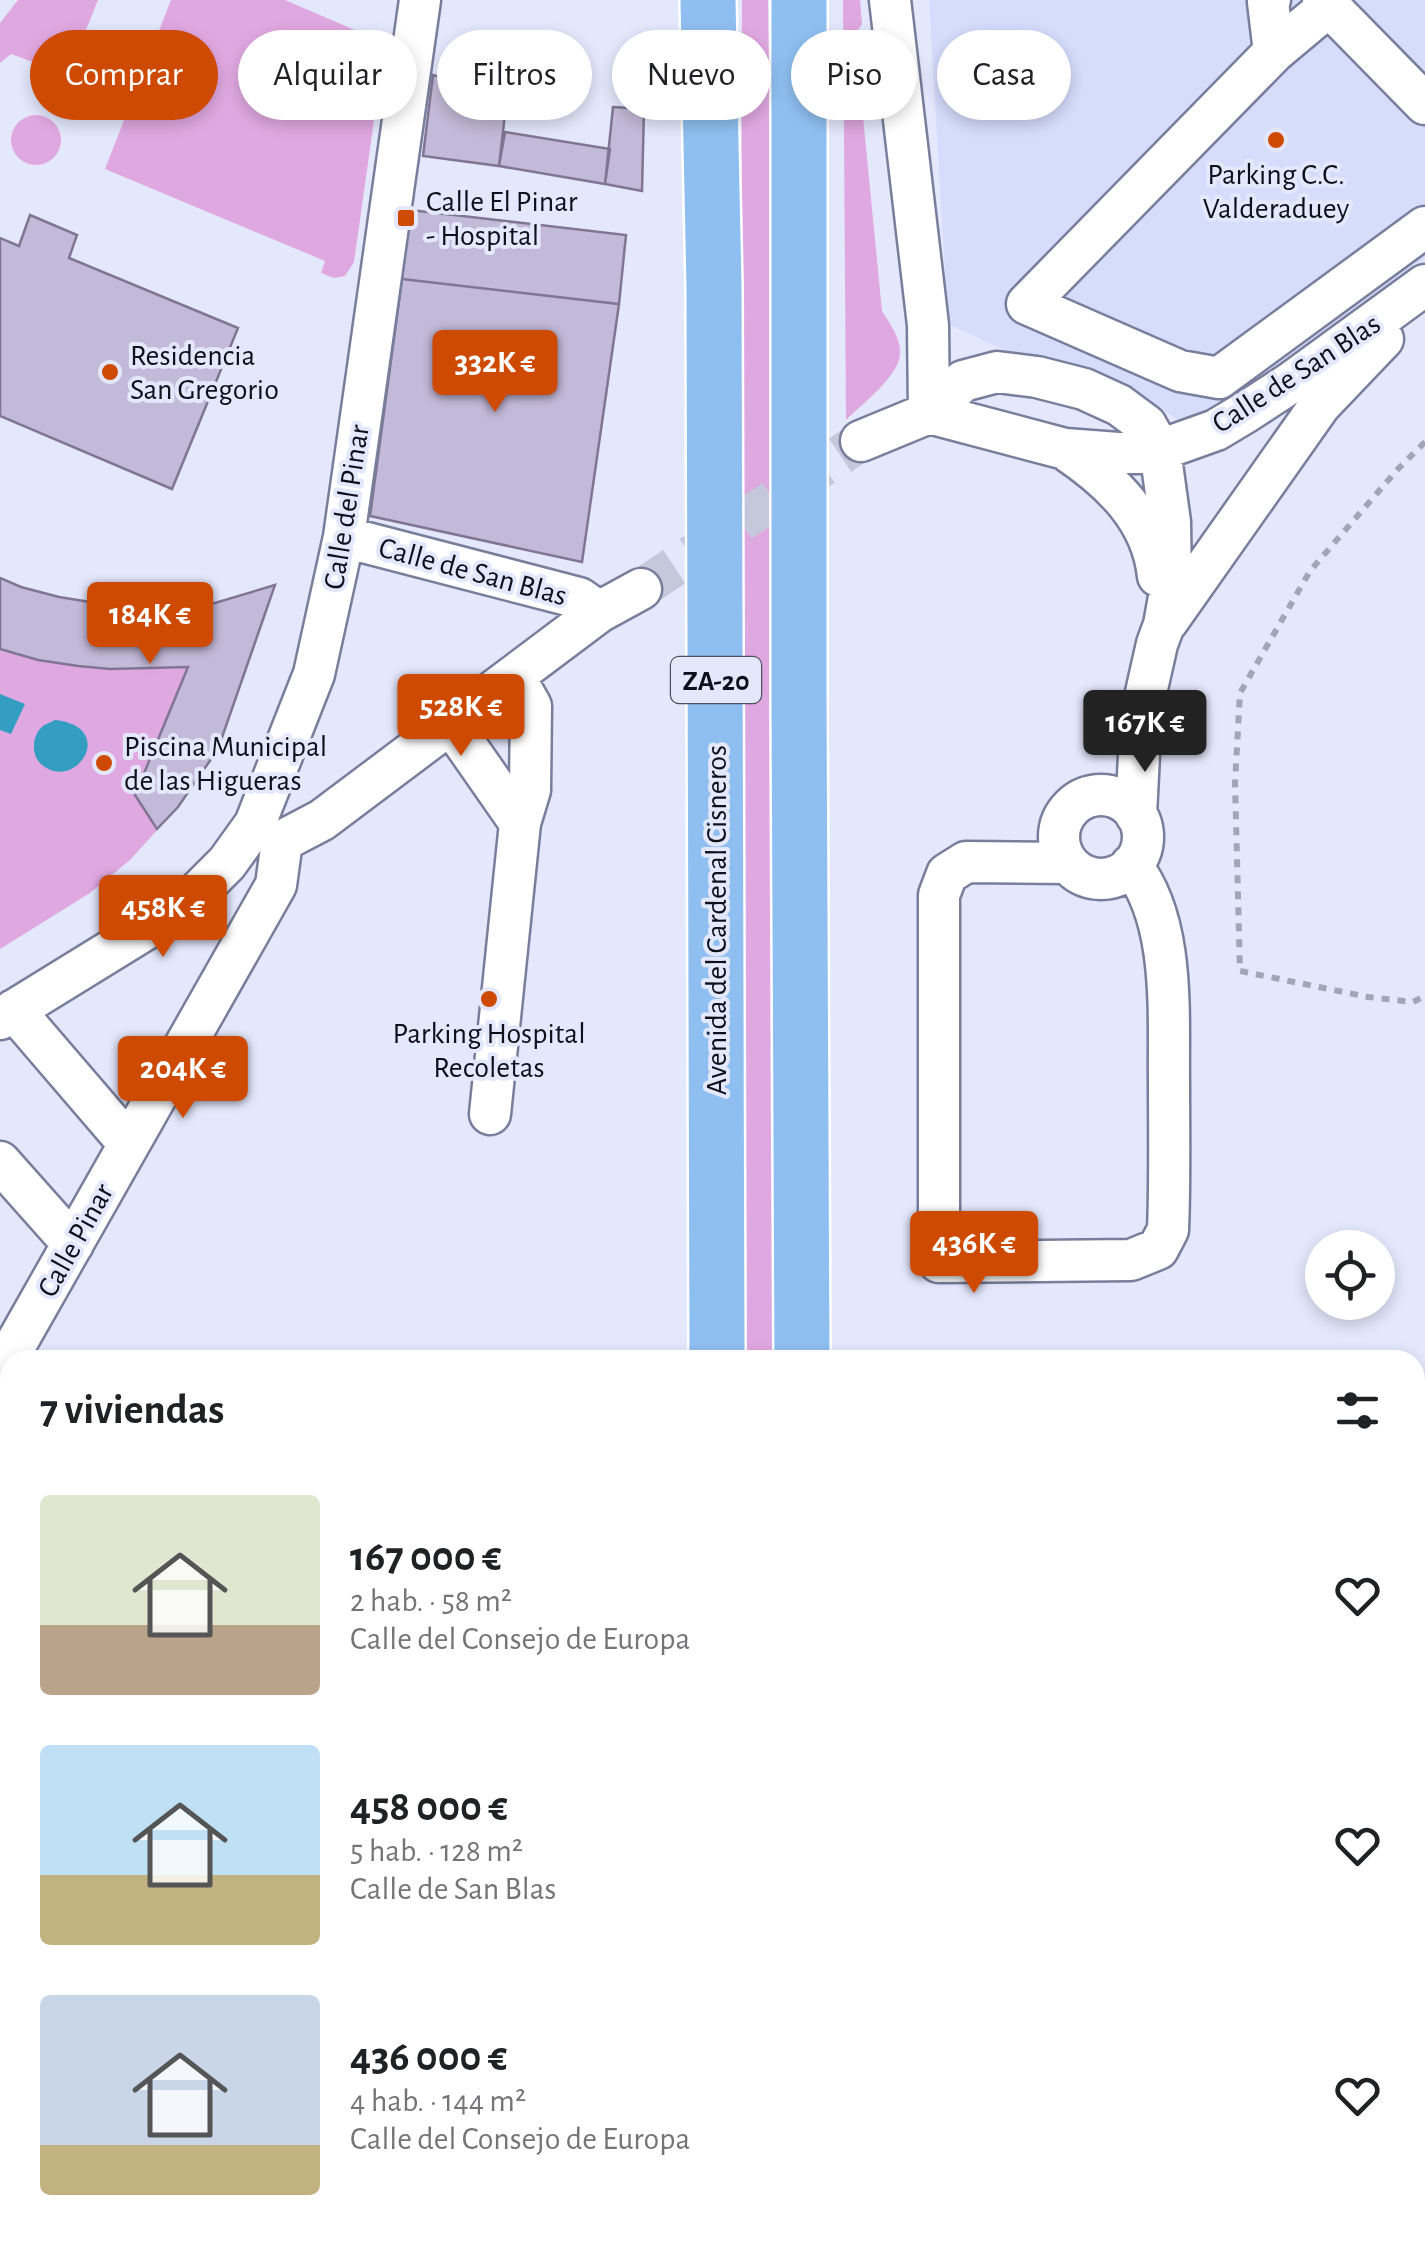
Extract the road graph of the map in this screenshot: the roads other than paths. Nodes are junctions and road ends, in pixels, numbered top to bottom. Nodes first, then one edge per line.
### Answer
1 (420, 0) edge
2 (708, 0) edge
3 (799, 0) edge
4 (890, 0) edge
5 (1270, 0) edge
6 (1326, 3) edge
7 (1274, 52) junction
8 (1425, 104) edge
9 (1425, 227) edge
10 (1425, 285) edge
11 (1425, 296) edge
12 (929, 413) junction
13 (861, 442) tunnel mouth
14 (1066, 450) junction
15 (1160, 450) junction
16 (344, 537) junction
17 (641, 588) tunnel mouth
18 (599, 612) junction
19 (1164, 625) junction
20 (514, 676) junction
21 (451, 724) junction
22 (1136, 815) junction
23 (520, 823) junction
24 (269, 832) junction
25 (1067, 862) junction
26 (1131, 865) junction
27 (7, 1014) edge
28 (490, 1114) dead end
29 (129, 1144) junction
30 (0, 1162) edge
31 (72, 1244) junction
32 (6, 1350) edge
33 (716, 1350) edge
34 (802, 1350) edge

1 - 16 street, Calle del Pinar
2 - 33 highway, Avenida del Cardenal Cisneros / ZA-20
3 - 34 highway, ZA-20
4 - 12 street
5 - 7 street
6 - 7 street
6 - 8 street
7 - 9 street
10 - 15 street, Calle de San Blas
11 - 19 street
12 - 13 street
12 - 14 street, Calle de San Blas
12 - 15 street
14 - 15 street, Calle de San Blas
14 - 19 street
15 - 19 street
16 - 18 street, Calle de San Blas
16 - 24 street, Calle del Pinar
17 - 18 street, Calle de San Blas
18 - 20 street, Calle de San Blas
19 - 22 street
20 - 21 street, Calle de San Blas
20 - 23 street
21 - 23 street
21 - 24 street, Calle de San Blas
22 - 25 street
22 - 26 street
23 - 28 street
24 - 27 street, Calle de San Blas
24 - 29 street, Calle Pinar
25 - 26 street
25 - 26 street
27 - 29 street
29 - 31 street, Calle Pinar
30 - 31 street
31 - 32 street, Calle Pinar

